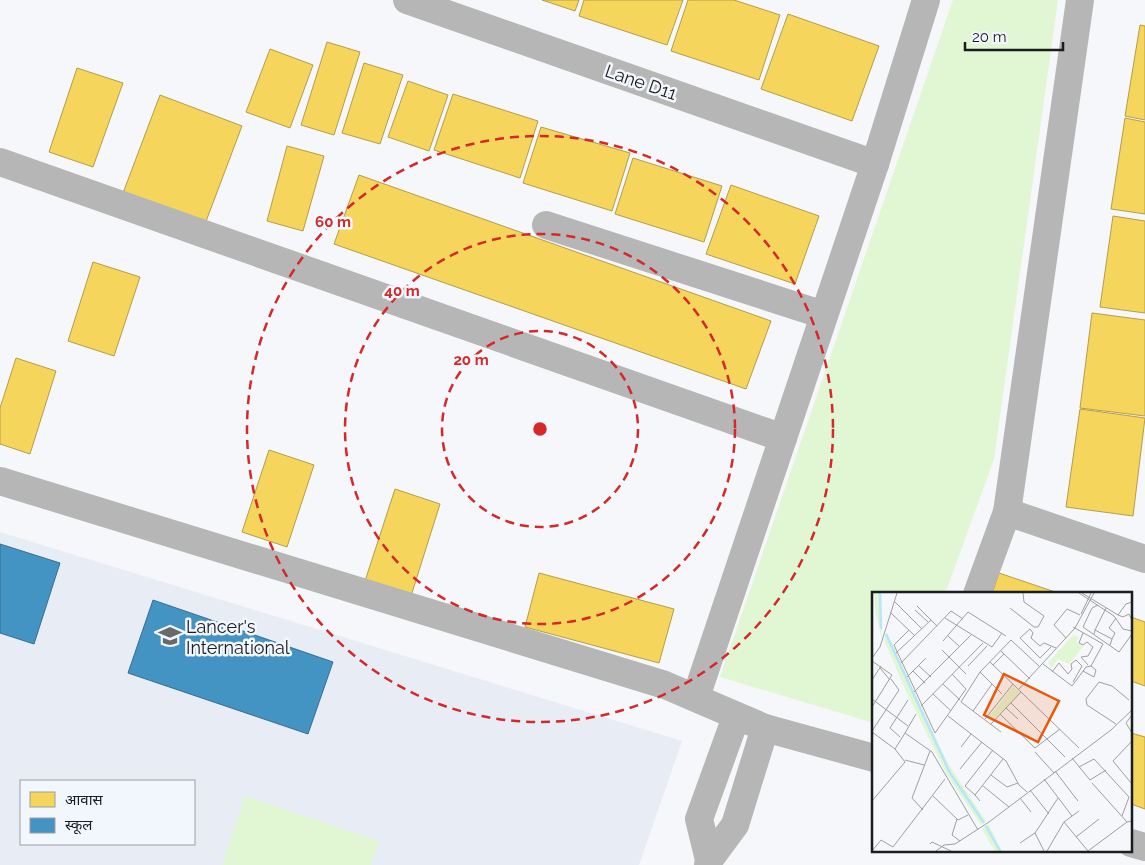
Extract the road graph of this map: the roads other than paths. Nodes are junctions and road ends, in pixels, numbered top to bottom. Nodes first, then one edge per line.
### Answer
1 (407, 0) edge
2 (926, 0) edge
3 (1080, 0) edge
4 (0, 162) edge
5 (875, 164) junction
6 (546, 225) dead end
7 (824, 315) junction
8 (783, 438) junction
9 (0, 480) edge
10 (1007, 512) junction
11 (1145, 558) edge
12 (978, 592) edge
13 (696, 697) junction
14 (736, 716) junction
15 (765, 728) junction
16 (872, 757) edge
17 (1132, 843) edge
18 (1145, 847) edge
19 (708, 862) edge

1 - 5 street, Lane D11
2 - 5 street
3 - 10 street
4 - 8 street
5 - 7 street
6 - 7 street
7 - 8 street
8 - 13 street
9 - 13 street
10 - 11 street
10 - 12 street
13 - 14 street
14 - 15 street
14 - 19 street
15 - 16 street
15 - 19 street
17 - 18 street

